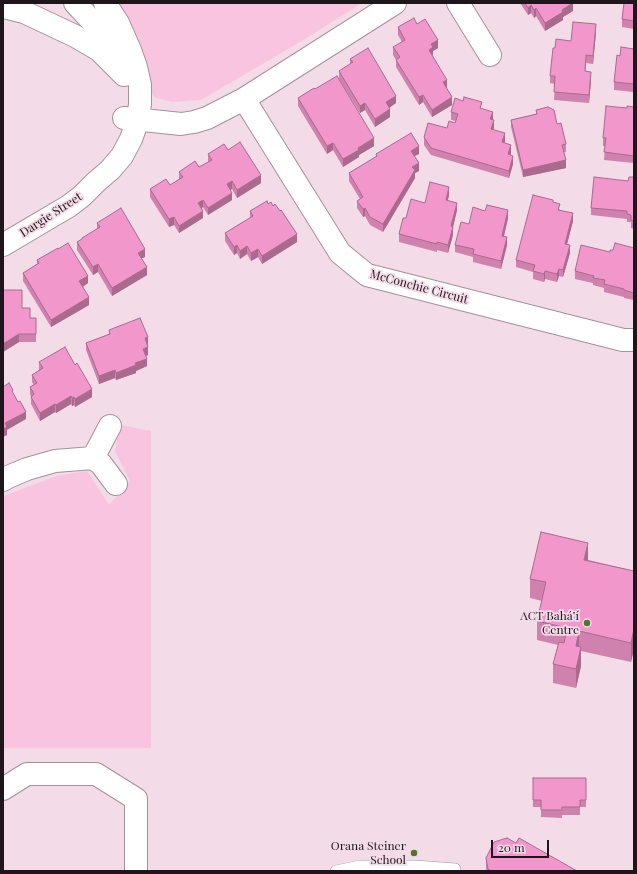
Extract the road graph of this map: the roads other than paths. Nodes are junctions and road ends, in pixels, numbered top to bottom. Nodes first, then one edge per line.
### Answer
1 (75, 3) edge
2 (106, 3) edge
3 (395, 3) edge
4 (458, 3) edge
5 (3, 7) edge
6 (490, 55) dead end
7 (124, 75) junction
8 (244, 99) junction
9 (131, 119) junction
10 (3, 245) edge
11 (634, 340) edge
12 (110, 426) dead end
13 (93, 458) junction
14 (3, 480) edge
15 (116, 484) dead end
16 (3, 789) edge
17 (455, 869) dead end
18 (136, 871) edge
19 (336, 871) edge

1 - 7 street, Dargie Street
2 - 9 street, Dargie Street
3 - 8 street
4 - 6 street
5 - 7 street
7 - 9 street, Dargie Street
8 - 9 street
8 - 11 street, McConchie Circuit
9 - 10 street, Dargie Street
12 - 13 street
13 - 14 street
13 - 15 street
16 - 18 street
17 - 19 lane

